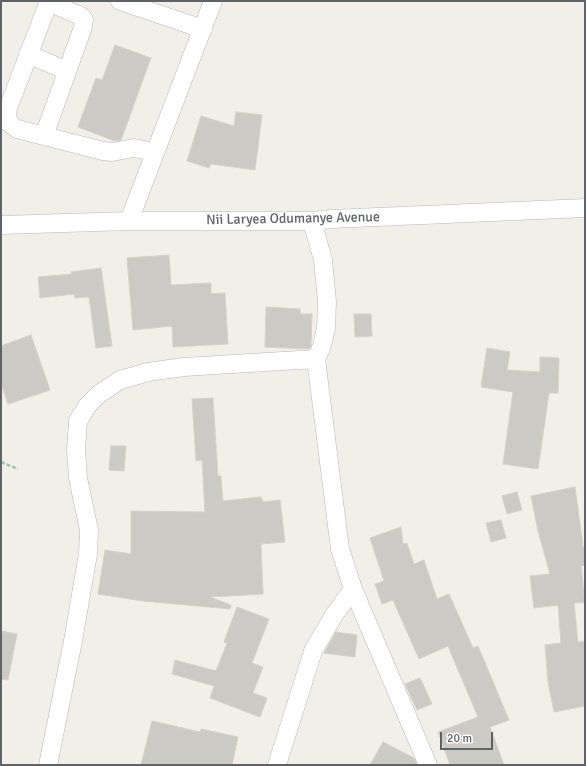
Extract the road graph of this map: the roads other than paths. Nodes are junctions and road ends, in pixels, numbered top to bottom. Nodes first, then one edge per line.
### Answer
1 (120, 1) edge
2 (213, 1) edge
3 (49, 2) edge
4 (202, 29) junction
5 (28, 54) junction
6 (67, 71) junction
7 (44, 136) junction
8 (155, 152) junction
9 (585, 208) edge
10 (129, 221) junction
11 (312, 221) junction
12 (1, 225) edge
13 (316, 359) junction
14 (354, 589) junction
15 (48, 765) edge
16 (277, 765) edge
17 (428, 765) edge

1 - 4 street
2 - 4 street
3 - 5 street
3 - 6 street
4 - 8 street
5 - 6 street
5 - 7 street
6 - 7 street
7 - 8 street
8 - 10 street
9 - 11 street, Nii Laryea Odumanye Avenue
10 - 11 street, Nii Laryea Odumanye Avenue
10 - 12 street, Nii Laryea Odumanye Avenue
11 - 13 street
13 - 14 street
13 - 15 street
14 - 16 street
14 - 17 street

